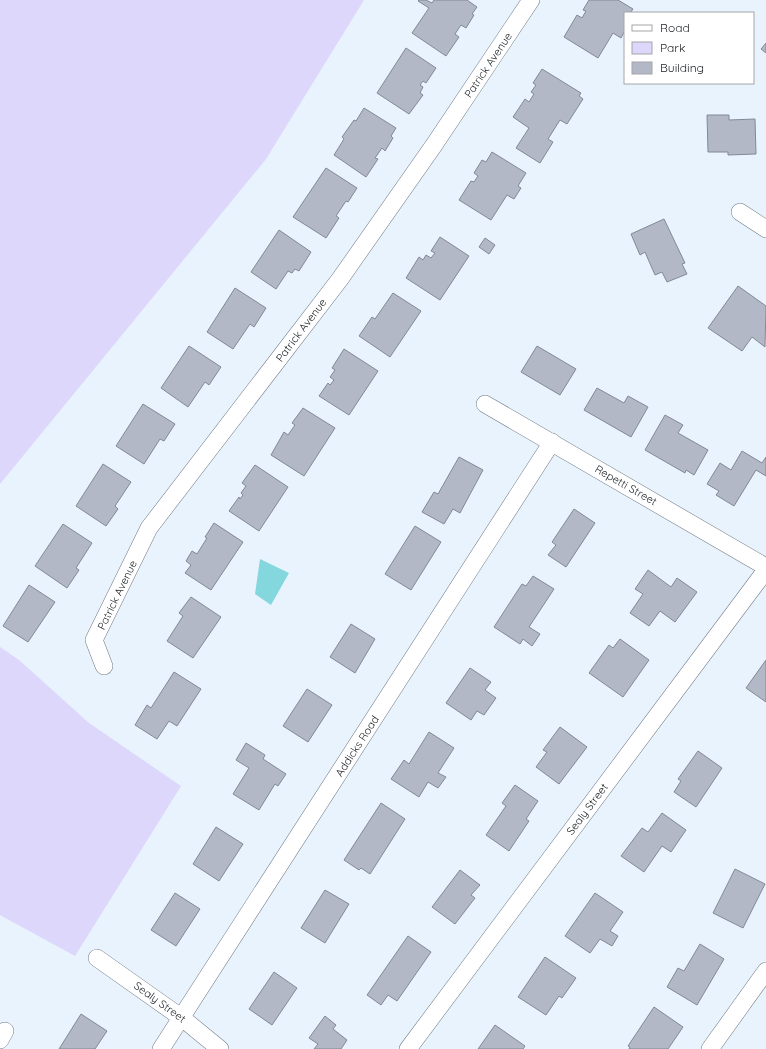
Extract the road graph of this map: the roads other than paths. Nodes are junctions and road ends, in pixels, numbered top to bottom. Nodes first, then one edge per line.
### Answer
1 (531, 0) edge
2 (740, 212) dead end
3 (766, 229) edge
4 (485, 404) dead end
5 (552, 442) junction
6 (766, 567) edge
7 (766, 570) edge
8 (104, 666) dead end
9 (97, 958) dead end
10 (766, 970) edge
11 (182, 1018) junction
12 (161, 1049) edge
13 (220, 1049) edge
14 (408, 1049) edge
15 (710, 1049) edge

1 - 8 street, Patrick Avenue
2 - 3 street
4 - 5 street, Repetti Street
5 - 6 street, Repetti Street
5 - 11 street, Addicks Road
7 - 14 street, Sealy Street
9 - 11 street, Sealy Street
10 - 15 street
11 - 12 street, Addicks Road
11 - 13 street, Sealy Street

